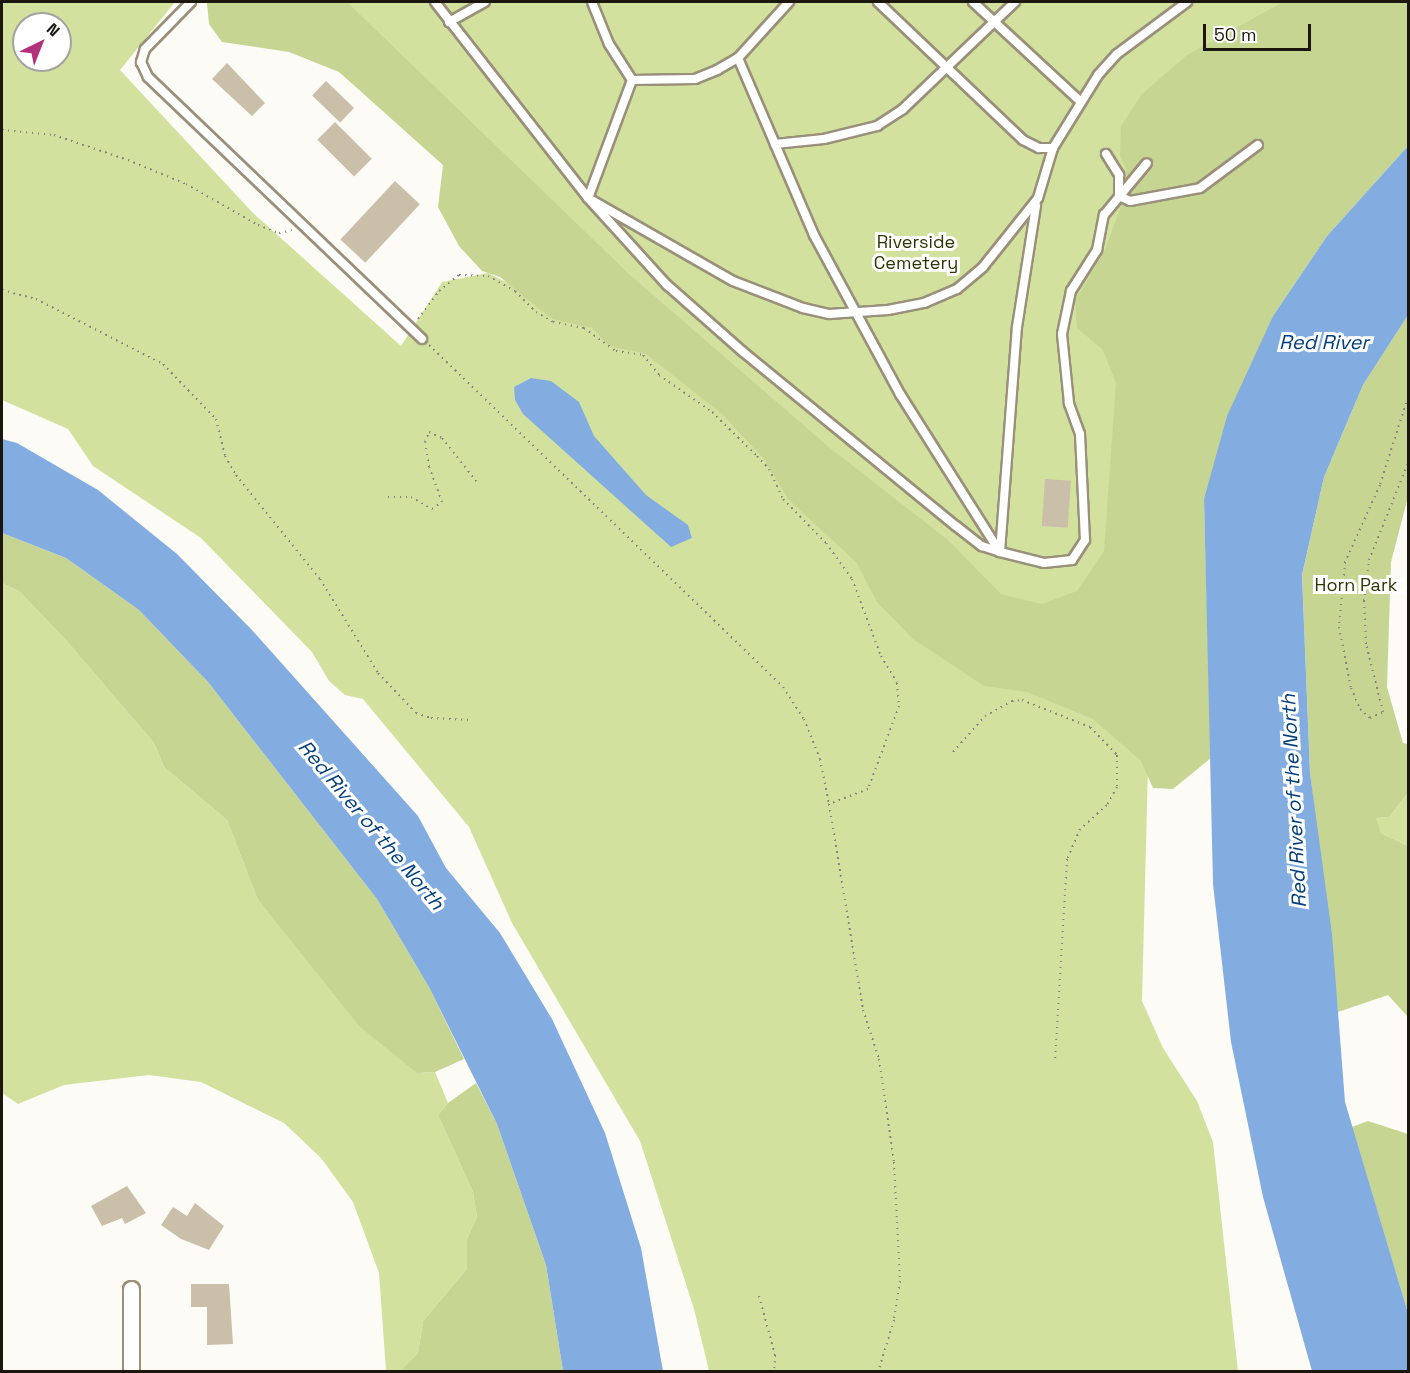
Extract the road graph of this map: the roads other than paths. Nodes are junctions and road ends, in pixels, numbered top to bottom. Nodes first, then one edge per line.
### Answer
1 (191, 2) edge
2 (435, 2) edge
3 (485, 2) edge
4 (592, 2) edge
5 (789, 2) edge
6 (878, 2) edge
7 (973, 2) edge
8 (1015, 2) edge
9 (1187, 2) edge
10 (449, 22) junction
11 (995, 22) junction
12 (738, 58) junction
13 (949, 68) junction
14 (632, 80) junction
15 (1080, 101) junction
16 (775, 144) junction
17 (1257, 144) dead end
18 (1053, 148) junction
19 (1106, 154) dead end
20 (1147, 162) dead end
21 (1119, 196) junction
22 (588, 198) junction
23 (1038, 198) junction
24 (856, 312) junction
25 (422, 339) road end
26 (1000, 552) junction
27 (131, 1288) dead end
28 (131, 1371) edge

1 - 25 lane
2 - 10 lane
3 - 10 lane
4 - 14 lane
5 - 12 lane
6 - 13 lane
7 - 11 lane
8 - 11 lane
9 - 15 lane
10 - 22 lane
11 - 13 lane
11 - 15 lane
12 - 14 lane
12 - 16 lane
13 - 16 lane
13 - 18 lane
14 - 22 lane
15 - 18 lane
16 - 24 lane
17 - 21 lane
18 - 23 lane
19 - 21 lane
20 - 21 lane
21 - 26 lane
22 - 24 lane
22 - 26 lane
23 - 24 lane
23 - 26 lane
24 - 26 lane
27 - 28 street

